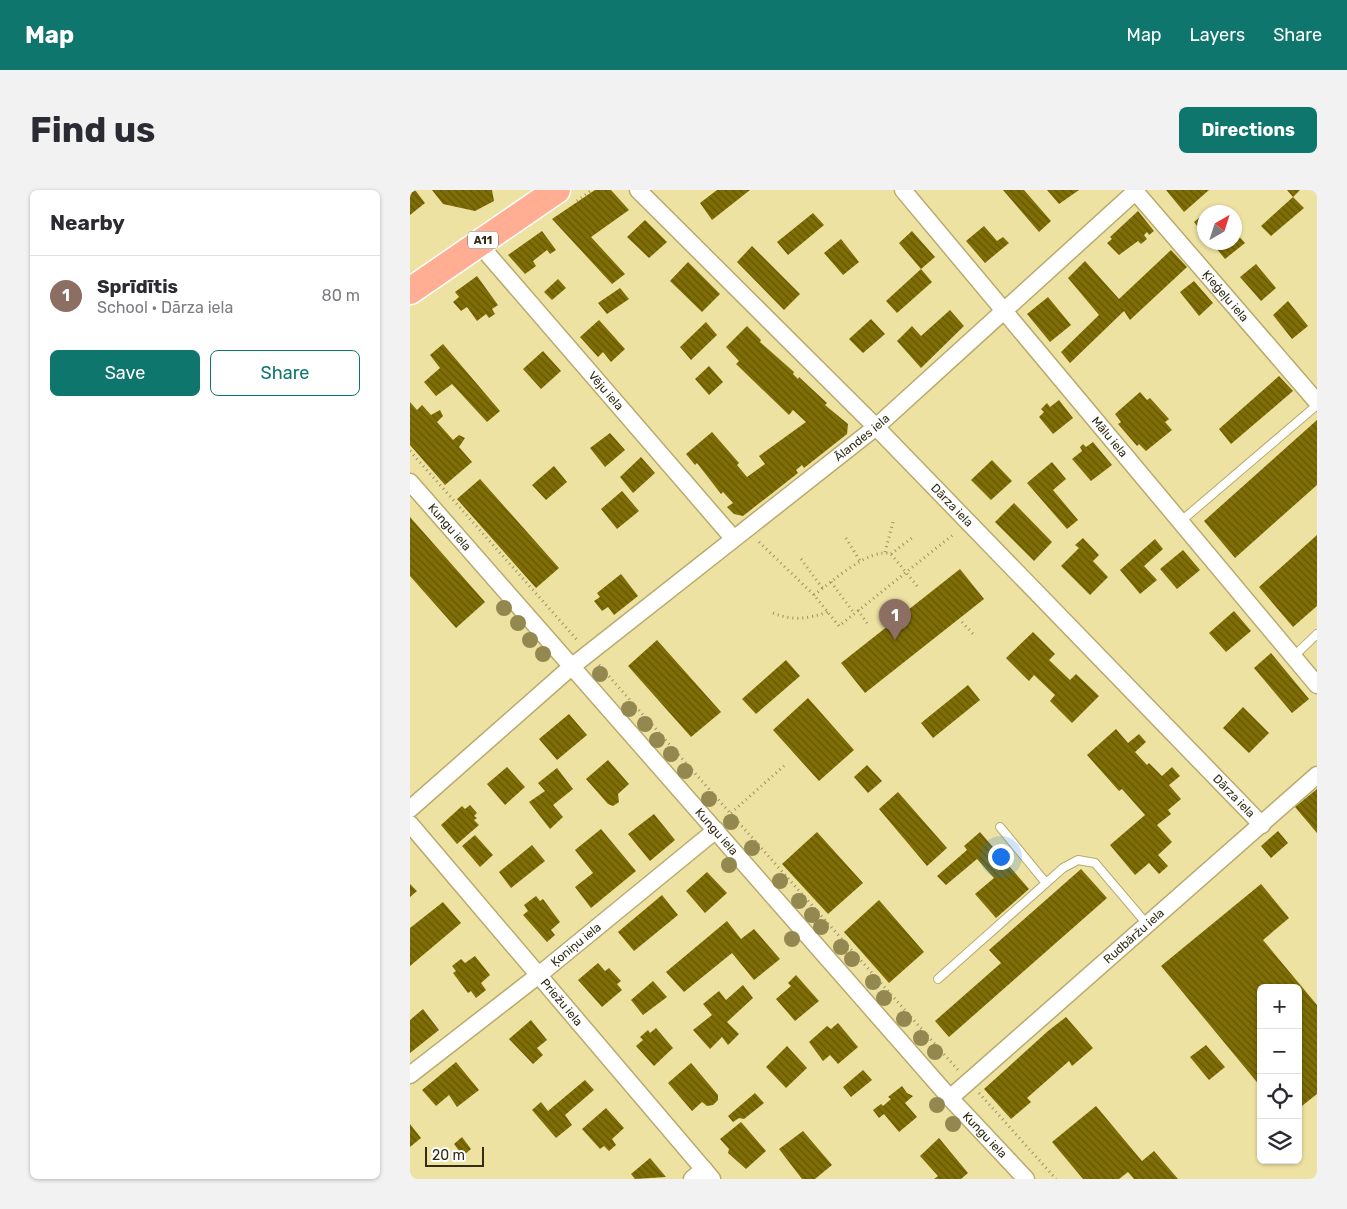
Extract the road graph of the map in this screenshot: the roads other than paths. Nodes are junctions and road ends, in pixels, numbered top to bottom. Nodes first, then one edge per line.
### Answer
1 (557, 190) edge
2 (638, 190) edge
3 (903, 190) edge
4 (1135, 190) edge
5 (479, 244) junction
6 (410, 291) edge
7 (1002, 311) junction
8 (1317, 403) edge
9 (876, 427) junction
10 (410, 482) edge
11 (1180, 522) junction
12 (739, 533) junction
13 (1317, 634) edge
14 (1293, 657) junction
15 (570, 668) junction
16 (1317, 685) edge
17 (1317, 775) edge
18 (410, 809) edge
19 (410, 824) edge
20 (1262, 825) junction
21 (1000, 827) dead end
22 (716, 830) junction
23 (1046, 883) junction
24 (1146, 923) junction
25 (540, 974) junction
26 (938, 978) dead end
27 (410, 1075) edge
28 (950, 1098) junction
29 (703, 1176) edge
30 (1026, 1179) edge

1 - 5 highway, A11
2 - 9 street, Dārza iela
3 - 7 street, Mālu iela
4 - 7 street, Ālandes iela
4 - 8 street, Ķieģeļu iela
5 - 6 highway, A11
5 - 12 street, Vēju iela
7 - 9 street, Ālandes iela
7 - 11 street, Mālu iela
8 - 11 lane
9 - 12 street, Ālandes iela
9 - 20 street, Dārza iela
10 - 15 street, Kungu iela
11 - 14 street, Mālu iela
12 - 15 street, Ālandes iela
13 - 14 lane
14 - 16 street, Mālu iela
15 - 18 street, Ālandes iela
15 - 22 street, Kungu iela
17 - 20 street, Rudbāržu iela
19 - 25 street, Priežu iela
20 - 24 street, Rudbāržu iela
21 - 23 lane
22 - 25 street, Ķoniņu iela
22 - 28 street, Kungu iela
23 - 24 lane
23 - 26 lane
24 - 28 street, Rudbāržu iela
25 - 27 street, Ķoniņu iela
25 - 29 street, Priežu iela
28 - 30 street, Kungu iela

